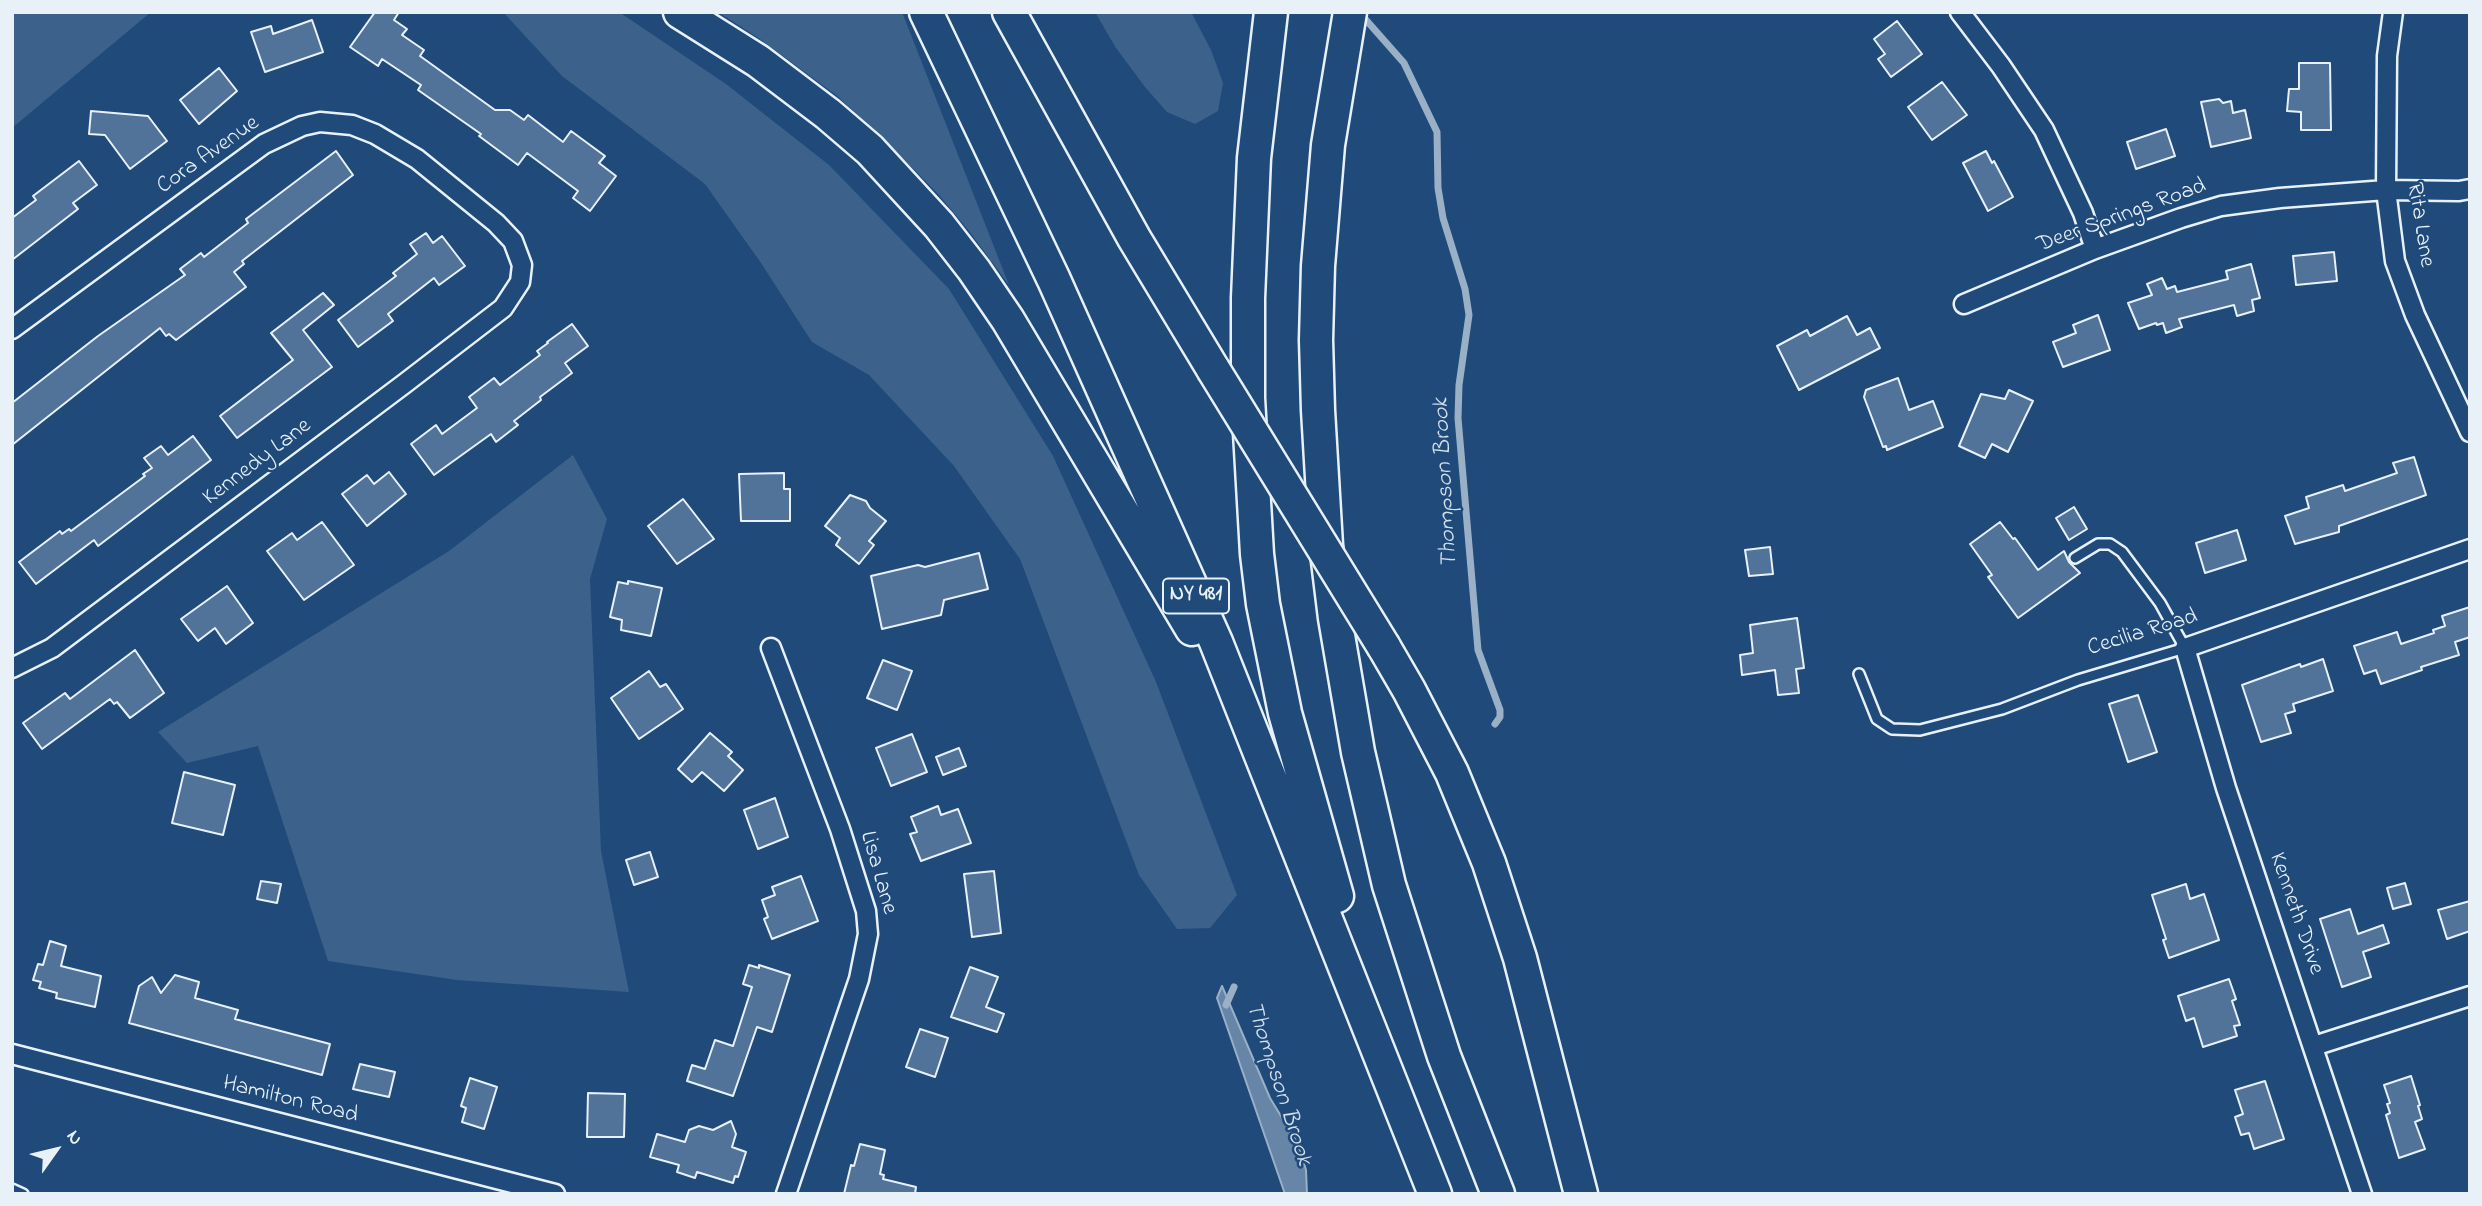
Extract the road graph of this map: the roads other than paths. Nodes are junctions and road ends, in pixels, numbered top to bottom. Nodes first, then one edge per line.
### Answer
1 (680, 12) edge
2 (926, 12) edge
3 (1009, 12) edge
4 (1270, 12) edge
5 (1350, 12) edge
6 (1960, 12) edge
7 (2393, 12) edge
8 (2470, 189) edge
9 (2386, 190) junction
10 (2095, 249) junction
11 (520, 282) joint
12 (1964, 304) dead end
13 (12, 329) edge
14 (2470, 432) edge
15 (2470, 549) edge
16 (2075, 558) dead end
17 (771, 648) dead end
18 (2185, 648) junction
19 (12, 668) edge
20 (1859, 674) dead end
21 (1255, 736) junction
22 (2470, 996) edge
23 (2314, 1046) junction
24 (13, 1054) edge
25 (12, 1060) edge
26 (12, 1189) edge
27 (23, 1194) edge
28 (555, 1194) edge
29 (786, 1194) edge
30 (1435, 1194) edge
31 (1443, 1194) edge
32 (1498, 1194) edge
33 (1581, 1194) edge
34 (2362, 1194) edge

1 - 21 highway
2 - 21 highway, NY 481
3 - 33 highway, bridge
4 - 31 highway
5 - 32 highway
6 - 10 street
7 - 9 street, Rita Lane
8 - 9 street, Deer Springs Road
9 - 10 street, Deer Springs Road
9 - 14 street, Rita Lane
10 - 12 street, Deer Springs Road
11 - 13 street, Cora Avenue
11 - 19 street, Kennedy Lane
15 - 18 street, Cecilia Road
16 - 18 lane
17 - 29 street, Lisa Lane
18 - 20 lane, Cecilia Road
18 - 23 street, Kenneth Drive
21 - 30 highway, NY 481
22 - 23 street
23 - 34 street, Kenneth Drive
24 - 25 lane
24 - 28 street, Hamilton Road
26 - 27 lane

